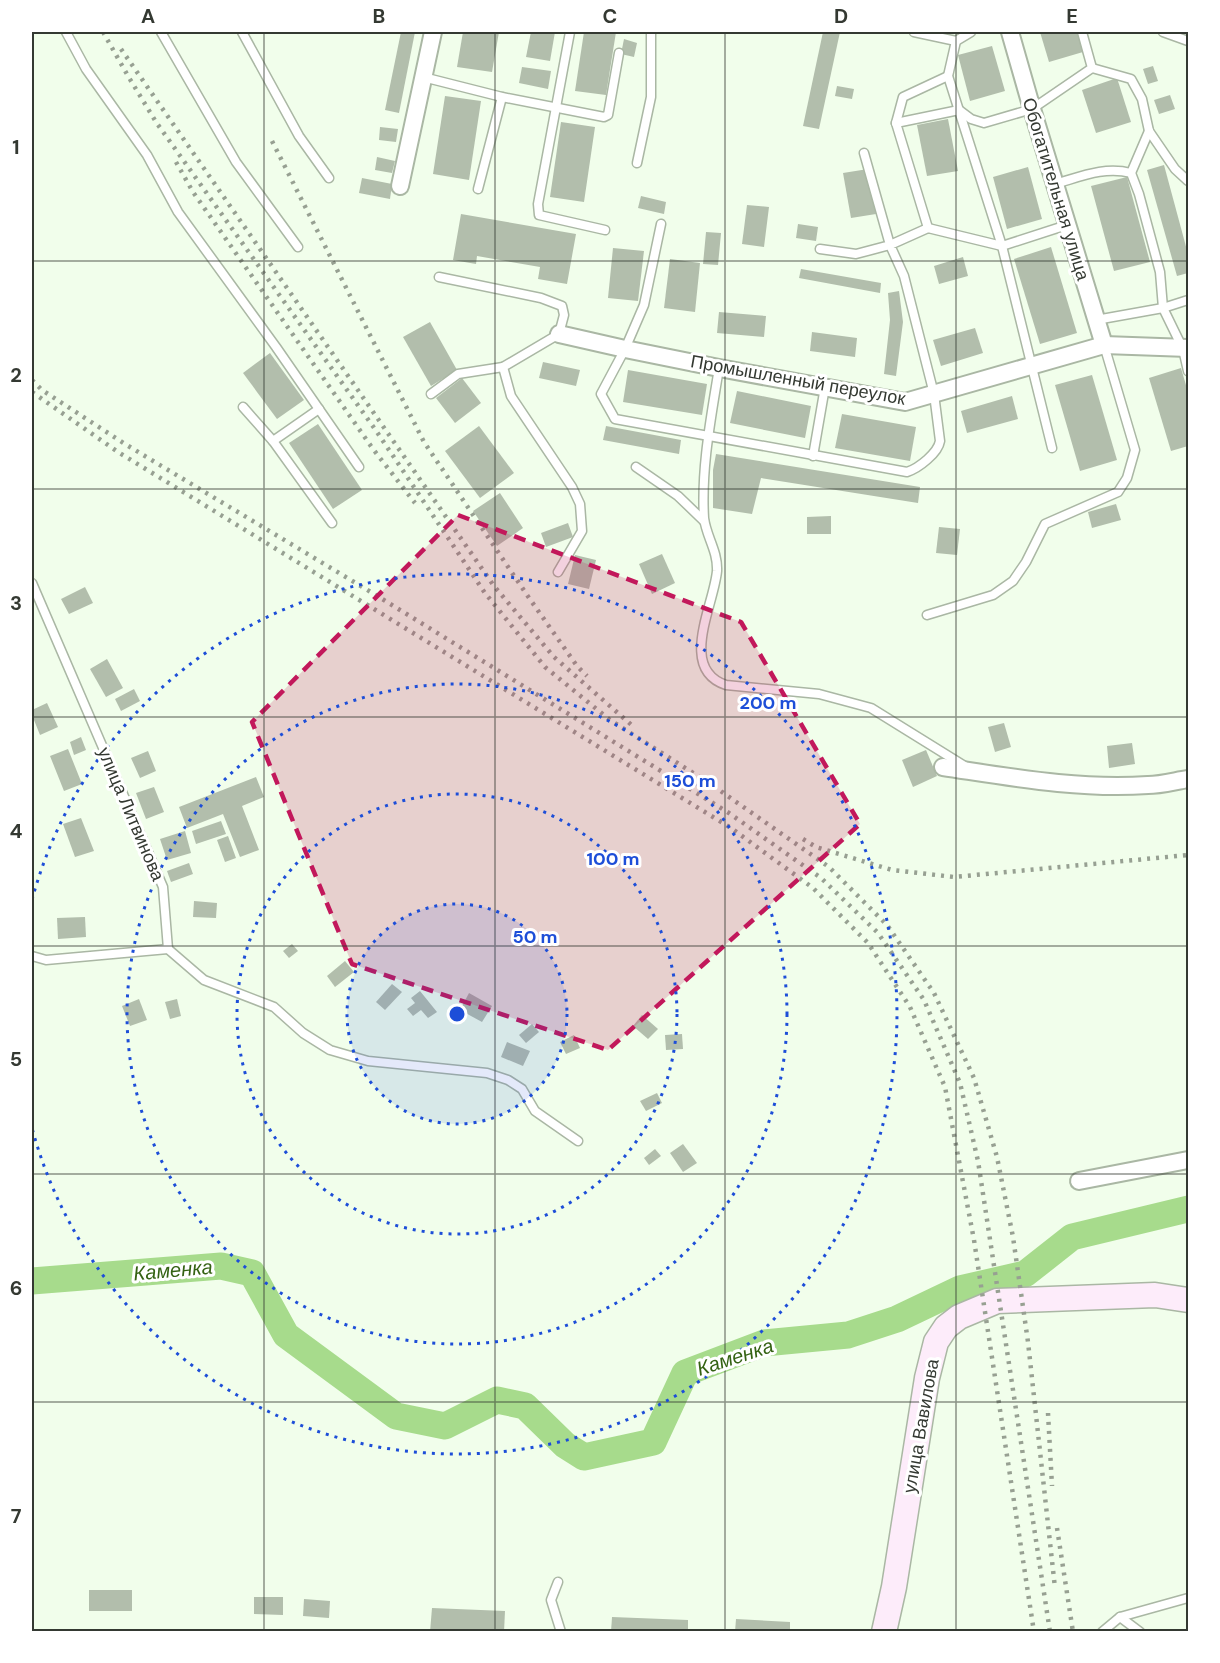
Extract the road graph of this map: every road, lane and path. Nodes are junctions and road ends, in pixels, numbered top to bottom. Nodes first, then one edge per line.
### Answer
1 (66, 32) edge
2 (161, 32) edge
3 (242, 32) edge
4 (433, 32) edge
5 (570, 32) edge
6 (914, 32) edge
7 (971, 32) edge
8 (1010, 32) edge
9 (1082, 32) edge
10 (1163, 32) edge
11 (648, 33) edge
12 (956, 41) junction
13 (1188, 41) edge
14 (619, 53) dead end
15 (1092, 68) junction
16 (948, 76) junction
17 (423, 77) junction
18 (502, 97) junction
19 (557, 106) junction
20 (1032, 109) junction
21 (959, 110) junction
22 (896, 123) junction
23 (1149, 131) junction
24 (864, 153) dead end
25 (637, 163) dead end
26 (1131, 173) junction
27 (329, 178) dead end
28 (1188, 181) edge
29 (1054, 184) junction
30 (400, 186) dead end
31 (478, 189) dead end
32 (661, 224) dead end
33 (1067, 225) junction
34 (928, 228) junction
35 (605, 230) dead end
36 (890, 245) junction
37 (1002, 246) junction
38 (298, 247) dead end
39 (820, 249) dead end
40 (439, 277) dead end
41 (1188, 300) edge
42 (1163, 308) junction
43 (1096, 320) junction
44 (559, 334) junction
45 (1104, 345) junction
46 (1186, 349) edge
47 (625, 350) junction
48 (1033, 365) junction
49 (503, 367) junction
50 (719, 368) junction
51 (1188, 371) edge
52 (825, 387) junction
53 (431, 394) dead end
54 (933, 394) junction
55 (243, 407) dead end
56 (319, 409) junction
57 (707, 437) junction
58 (273, 441) junction
59 (1052, 447) dead end
60 (813, 456) junction
61 (359, 466) dead end
62 (636, 467) dead end
63 (704, 521) junction
64 (332, 523) dead end
65 (558, 572) dead end
66 (32, 583) edge
67 (927, 615) dead end
68 (943, 767) dead end
69 (974, 772) junction
70 (1188, 779) edge
71 (168, 949) junction
72 (32, 956) edge
73 (578, 1142) dead end
74 (1188, 1160) edge
75 (1079, 1181) dead end
76 (1188, 1300) edge
77 (558, 1582) dead end
78 (1188, 1598) edge
79 (1120, 1617) junction
80 (561, 1632) edge
81 (884, 1632) edge
82 (1102, 1632) edge
83 (1140, 1632) edge

1 - 56 lane
2 - 38 lane
3 - 27 lane
4 - 17 street
5 - 19 lane
6 - 12 lane
7 - 12 lane
8 - 20 street, Обогатительная улица
9 - 15 lane
10 - 13 lane
11 - 25 lane
12 - 16 lane
14 - 19 lane
15 - 20 lane
15 - 23 lane
16 - 21 lane
16 - 22 lane
17 - 18 lane
17 - 30 street
18 - 19 lane
18 - 31 lane
19 - 35 lane
20 - 21 lane
20 - 29 street, Обогатительная улица
21 - 22 lane
21 - 37 lane
22 - 34 lane
23 - 26 lane
23 - 28 lane
24 - 36 lane
26 - 29 lane
26 - 42 lane
29 - 33 street, Обогатительная улица
32 - 47 lane
33 - 37 lane
33 - 43 street, Обогатительная улица
34 - 36 lane
34 - 37 lane
36 - 39 lane
36 - 54 lane
37 - 48 lane
40 - 44 lane
41 - 42 lane
42 - 43 lane
42 - 46 lane
43 - 45 street, Обогатительная улица
44 - 47 street, Промышленный переулок
44 - 49 lane
45 - 46 street, Промышленный переулок
45 - 48 street, Промышленный переулок
45 - 67 lane
46 - 51 lane
47 - 50 street, Промышленный переулок
47 - 57 lane
48 - 54 street, Промышленный переулок
48 - 59 lane
49 - 53 lane
49 - 65 lane
50 - 52 street, Промышленный переулок
50 - 57 lane
52 - 54 street, Промышленный переулок
52 - 60 lane
54 - 60 lane
55 - 58 lane
56 - 58 lane
56 - 61 lane
57 - 60 lane
57 - 63 lane
58 - 64 lane
62 - 63 lane
63 - 69 lane
66 - 71 lane, улица Литвинова
68 - 69 street
69 - 70 street
71 - 72 lane
71 - 73 lane
74 - 75 street
76 - 81 main road, улица Вавилова
77 - 80 lane
78 - 79 lane
79 - 82 lane
79 - 83 lane

